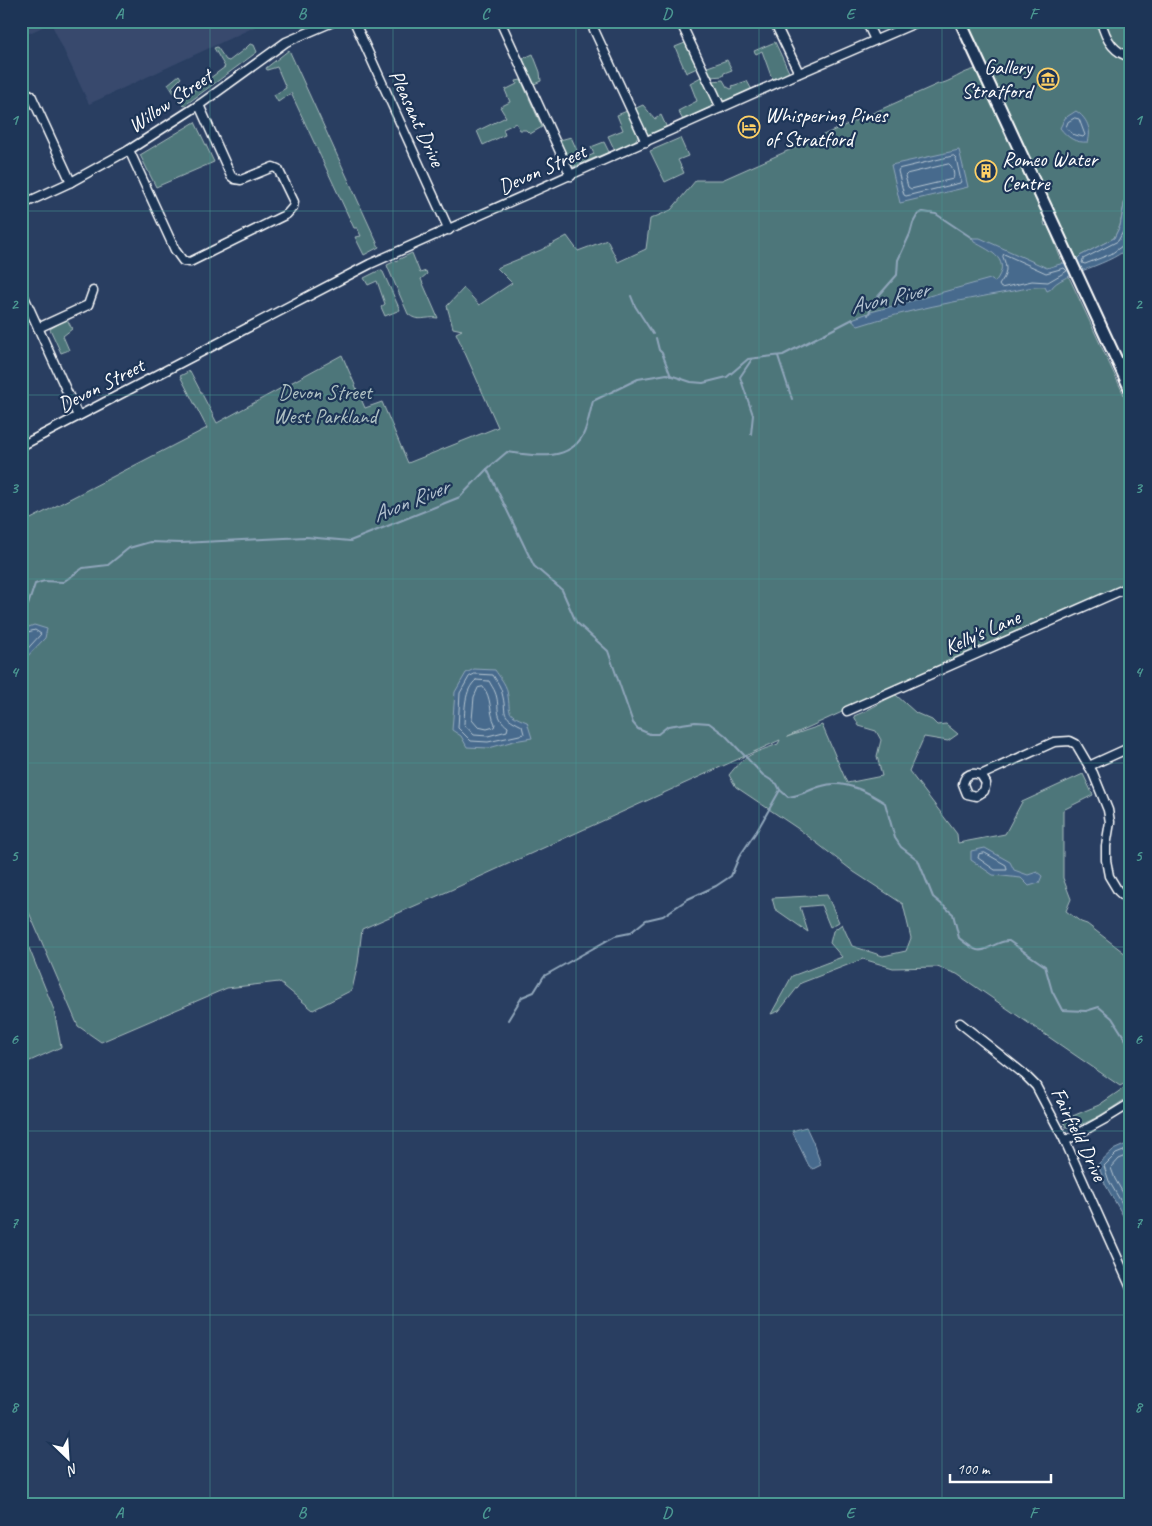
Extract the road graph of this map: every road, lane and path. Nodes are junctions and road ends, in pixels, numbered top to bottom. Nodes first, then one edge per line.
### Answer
1 (335, 21) edge
2 (354, 21) edge
3 (500, 21) edge
4 (590, 21) edge
5 (680, 21) edge
6 (774, 21) edge
7 (866, 21) edge
8 (920, 21) edge
9 (960, 21) edge
10 (1101, 21) edge
11 (875, 40) junction
12 (1131, 57) edge
13 (799, 73) junction
14 (21, 90) edge
15 (199, 104) junction
16 (721, 108) junction
17 (646, 142) junction
18 (129, 150) junction
19 (571, 176) junction
20 (71, 182) junction
21 (21, 205) edge
22 (449, 230) junction
23 (21, 290) edge
24 (93, 291) dead end
25 (38, 328) junction
26 (1131, 390) edge
27 (78, 416) junction
28 (21, 446) edge
29 (1131, 586) edge
30 (847, 711) dead end
31 (1131, 747) edge
32 (1089, 766) junction
33 (981, 775) dead end
34 (1131, 903) edge
35 (960, 1023) dead end
36 (1131, 1103) edge
37 (1065, 1141) junction
38 (1131, 1288) edge

1 - 15 street, Willow Street
2 - 22 street, Pleasant Drive
3 - 19 street
4 - 17 street
5 - 16 street
6 - 13 street
7 - 11 street
8 - 11 street, Devon Street
9 - 26 main road
10 - 12 street
11 - 13 street, Devon Street
13 - 16 street, Devon Street
14 - 20 street
15 - 18 street, Willow Street
15 - 18 street
16 - 17 street, Devon Street
17 - 19 street, Devon Street
18 - 20 street, Willow Street
19 - 22 street, Devon Street
20 - 21 street, Willow Street
22 - 27 street, Devon Street
23 - 25 street
24 - 25 street
25 - 27 street
27 - 28 street, Devon Street
29 - 30 street, Kelly's Lane
31 - 32 street
32 - 33 street
32 - 34 street
35 - 37 street, Fairfield Drive
36 - 37 street
37 - 38 street, Fairfield Drive

